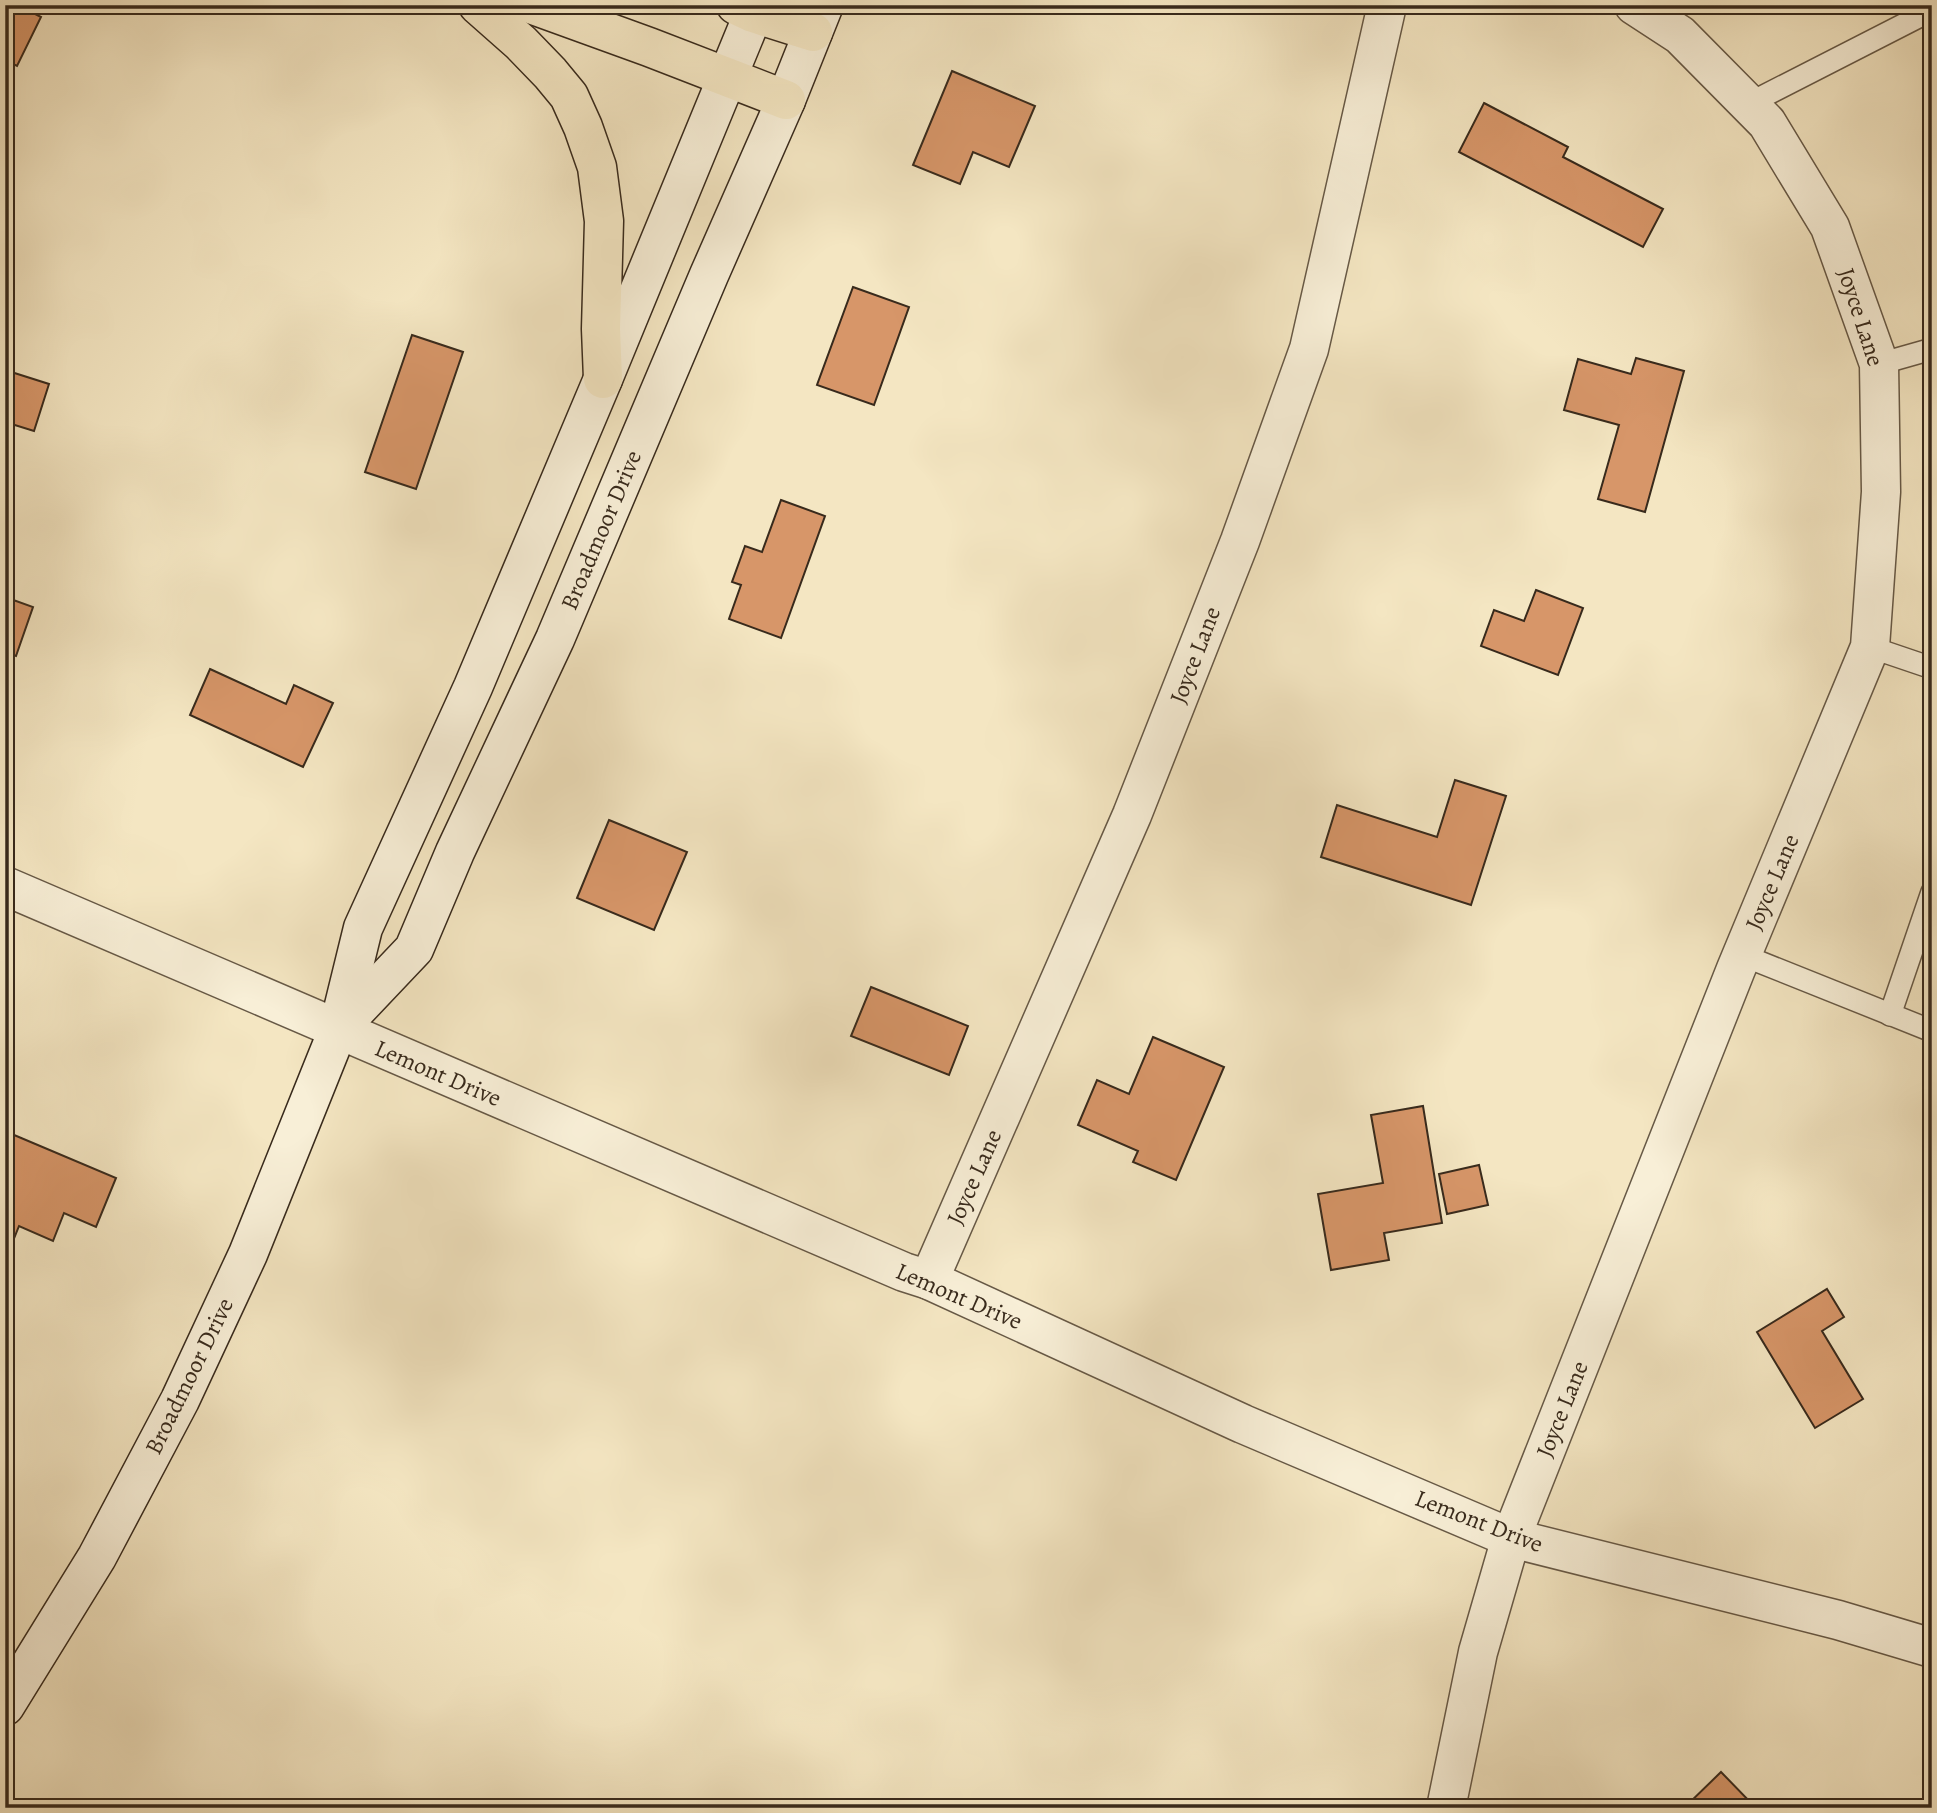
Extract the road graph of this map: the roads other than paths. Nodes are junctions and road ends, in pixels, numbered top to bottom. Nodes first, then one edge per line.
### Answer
1 (478, 5) edge
2 (533, 5) edge
3 (1387, 5) edge
4 (1634, 5) edge
5 (749, 8) edge
6 (1930, 15) edge
7 (818, 19) edge
8 (728, 78) junction
9 (786, 100) junction
10 (1748, 104) junction
11 (1932, 349) edge
12 (1880, 363) junction
13 (603, 379) junction
14 (1870, 647) junction
15 (1932, 668) edge
16 (5, 886) edge
17 (1932, 892) edge
18 (1742, 955) junction
19 (1890, 1015) junction
20 (338, 1030) junction
21 (1932, 1031) edge
22 (929, 1280) junction
23 (1511, 1538) junction
24 (1932, 1648) edge
25 (5, 1706) edge
26 (1446, 1808) edge

1 - 13 highway
2 - 8 highway
3 - 22 street, Joyce Lane
4 - 10 street, Joyce Lane
5 - 7 highway
5 - 8 street, Broadmoor Drive
6 - 10 lane
7 - 9 street, Broadmoor Drive
8 - 9 highway
8 - 13 street, Broadmoor Drive
9 - 20 street, Broadmoor Drive
10 - 12 street, Joyce Lane
11 - 12 lane
12 - 14 street, Joyce Lane
13 - 20 street, Broadmoor Drive
14 - 15 lane
14 - 18 street, Joyce Lane
16 - 20 street, Lemont Drive
17 - 19 lane
18 - 19 lane
18 - 23 street, Joyce Lane
19 - 21 lane
20 - 22 street, Lemont Drive
20 - 25 street, Broadmoor Drive
22 - 23 street, Lemont Drive
23 - 24 street, Lemont Drive
23 - 26 street, Joyce Lane

